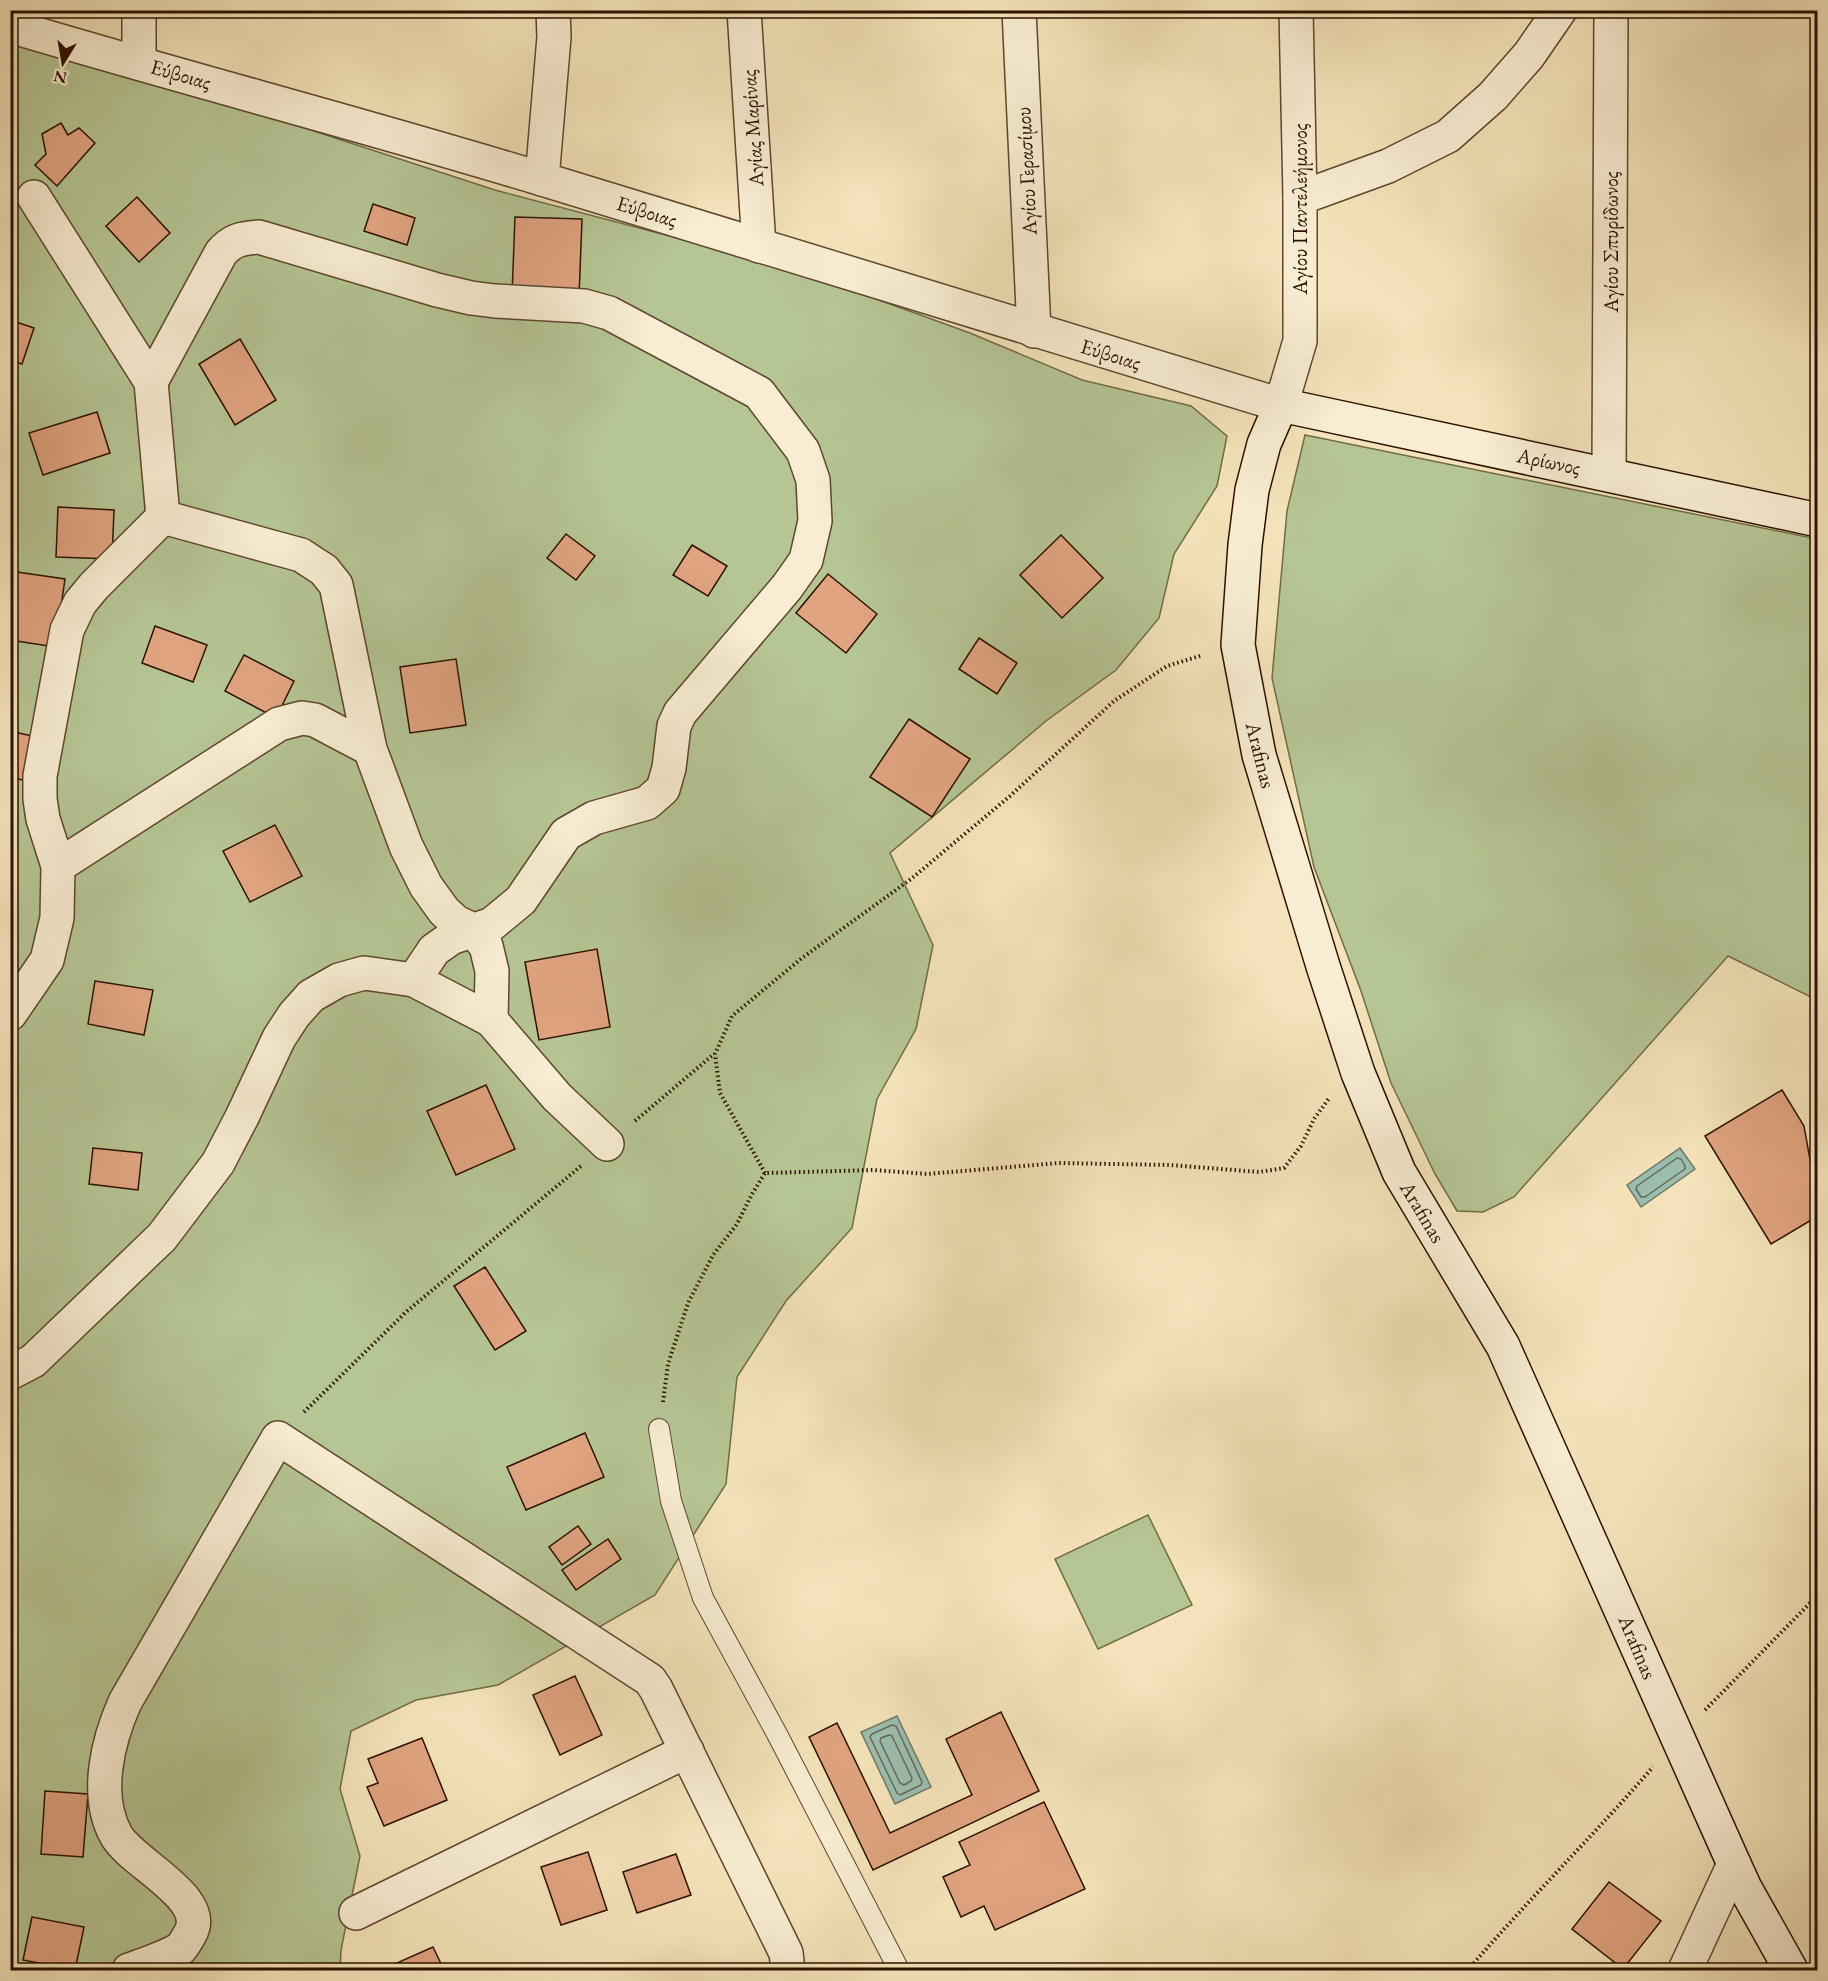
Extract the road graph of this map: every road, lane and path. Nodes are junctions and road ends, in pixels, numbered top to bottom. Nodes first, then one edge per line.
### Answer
1 (139, 10) edge
2 (553, 10) edge
3 (744, 10) edge
4 (1019, 10) edge
5 (1296, 10) edge
6 (1560, 10) edge
7 (1611, 10) edge
8 (10, 26) edge
9 (139, 63) junction
10 (543, 179) junction
11 (34, 197) dead end
12 (1300, 198) junction
13 (759, 246) junction
14 (1034, 331) junction
15 (151, 382) junction
16 (1281, 405) junction
17 (1609, 474) junction
18 (163, 517) junction
19 (1818, 520) edge
20 (1238, 645) junction
21 (370, 749) junction
22 (58, 866) junction
23 (472, 930) junction
24 (414, 980) junction
25 (10, 1014) edge
26 (491, 1020) junction
27 (715, 1054) junction
28 (1358, 1072) junction
29 (607, 1144) junction
30 (765, 1173) junction
31 (10, 1373) edge
32 (659, 1429) joint
33 (278, 1438) junction
34 (1818, 1595) edge
35 (1677, 1739) junction
36 (687, 1751) junction
37 (1734, 1864) junction
38 (356, 1913) dead end
39 (129, 1971) edge
40 (788, 1971) edge
41 (899, 1971) edge
42 (1468, 1971) edge
43 (1685, 1971) edge
44 (1791, 1971) edge

1 - 9 street
2 - 10 street
3 - 13 street, Αγίας Μαρίνας
4 - 14 street, Αγίου Γερασίμου
5 - 12 street, Αγίου Παντελεήμονος
6 - 12 street
7 - 17 street, Αγίου Σπυρίδωνος
8 - 9 street, Εύβοιας
9 - 10 street, Εύβοιας
10 - 13 street, Εύβοιας
11 - 15 street
12 - 16 street, Αγίου Παντελεήμονος
13 - 14 street, Εύβοιας
14 - 16 street, Εύβοιας
15 - 18 street
15 - 23 street
16 - 17 street, Αρίωνος
16 - 20 street, Arafinas
17 - 19 street, Αρίωνος
18 - 21 street
18 - 22 street
20 - 27 path
20 - 28 street, Arafinas
21 - 22 street
21 - 23 street
22 - 25 street
23 - 24 street
23 - 26 street
24 - 26 street
24 - 31 street
26 - 29 street
27 - 29 path
27 - 30 path
28 - 30 path
28 - 35 street, Arafinas
29 - 33 path
30 - 32 path
32 - 41 lane
33 - 36 street
33 - 39 street
34 - 35 path
35 - 37 street, Arafinas
35 - 42 path
36 - 38 street
36 - 40 street
37 - 43 street
37 - 44 street, Arafinas

